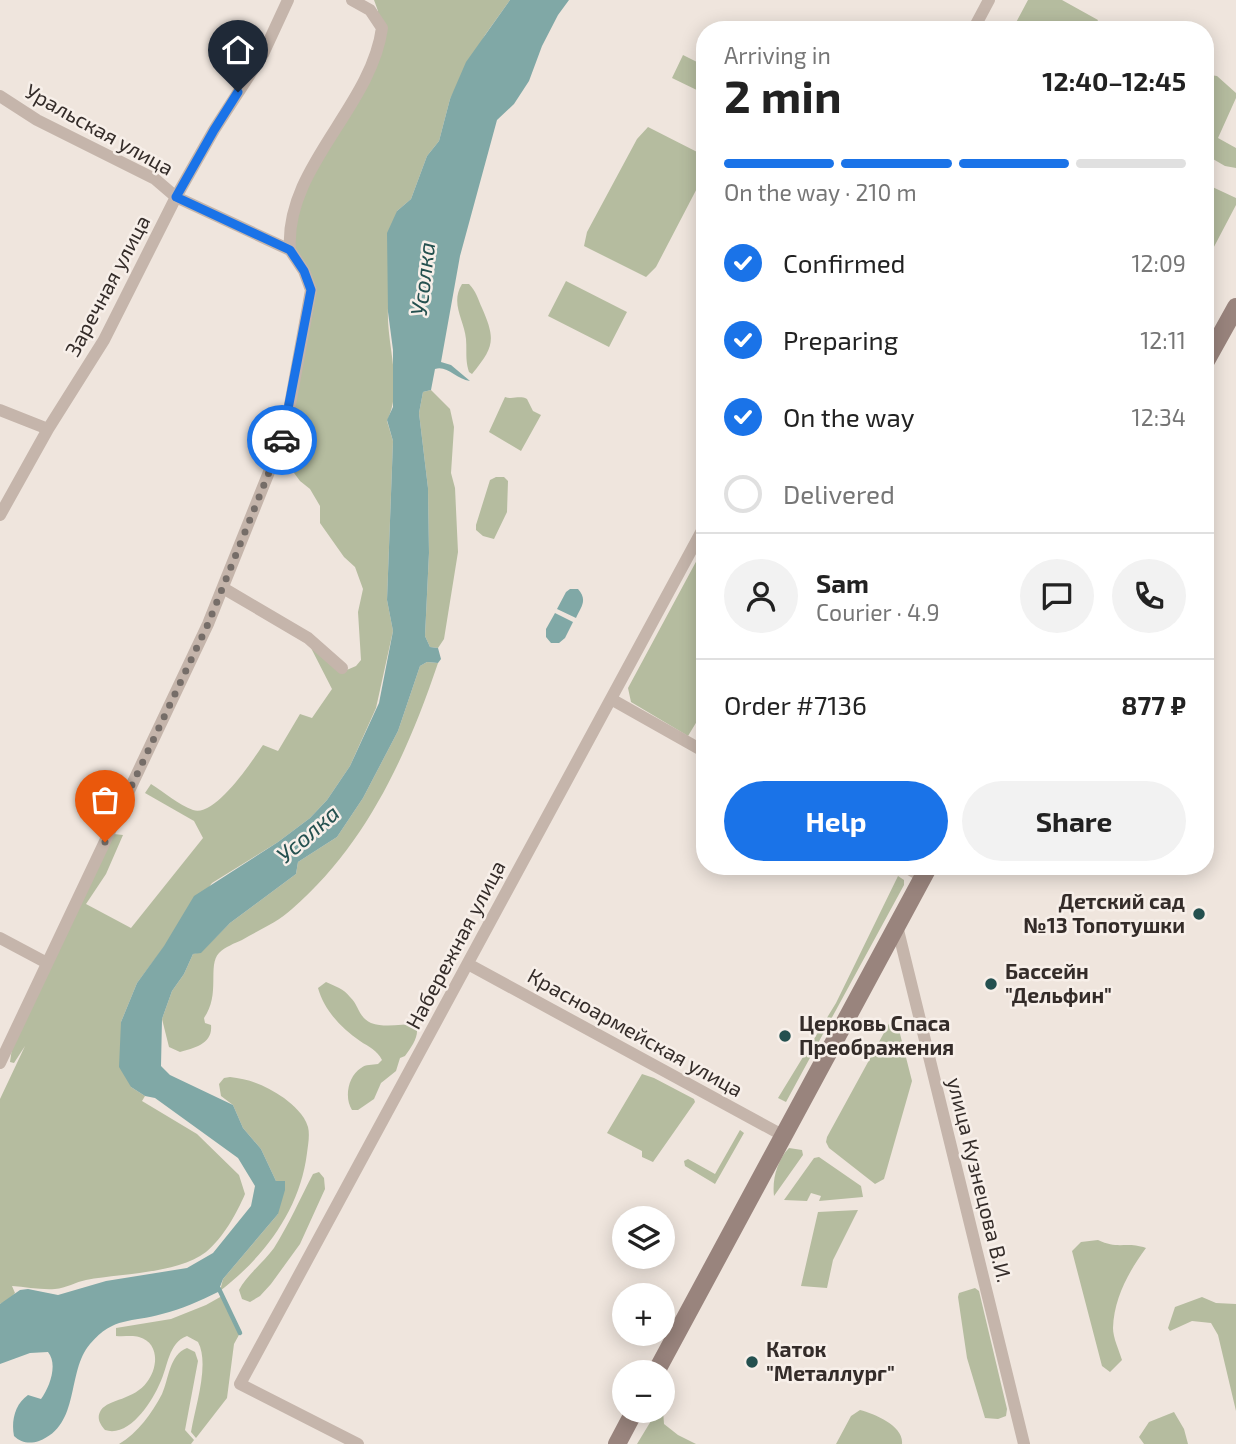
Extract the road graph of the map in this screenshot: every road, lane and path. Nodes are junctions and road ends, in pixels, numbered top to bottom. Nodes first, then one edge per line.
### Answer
1 (288, 0) edge
2 (352, 0) edge
3 (989, 0) edge
4 (978, 21) edge
5 (0, 96) edge
6 (176, 197) junction
7 (290, 250) junction
8 (1236, 307) edge
9 (1214, 347) edge
10 (0, 410) edge
11 (48, 429) junction
12 (0, 515) edge
13 (696, 542) edge
14 (223, 588) junction
15 (342, 668) dead end
16 (611, 699) junction
17 (696, 747) edge
18 (924, 875) edge
19 (897, 926) junction
20 (0, 938) edge
21 (47, 962) junction
22 (468, 964) junction
23 (0, 1063) edge
24 (783, 1136) junction
25 (662, 1360) edge
26 (628, 1423) edge
27 (358, 1444) edge
28 (617, 1444) edge
29 (1024, 1444) edge

1 - 6 street, Заречная улица
2 - 7 street
3 - 4 street
5 - 6 street, Уральская улица
6 - 7 street, Уральская улица
6 - 11 street, Заречная улица
7 - 14 street
8 - 9 street
10 - 11 street
11 - 12 street, Заречная улица
13 - 16 street, Набережная улица
14 - 15 street
14 - 21 street
16 - 17 street
16 - 22 street, Набережная улица
18 - 19 street
19 - 24 street
19 - 29 street, улица Кузнецова В.И.
20 - 21 street
21 - 23 street
22 - 24 street, Красноармейская улица
22 - 27 street, Набережная улица
24 - 25 street
26 - 28 street

